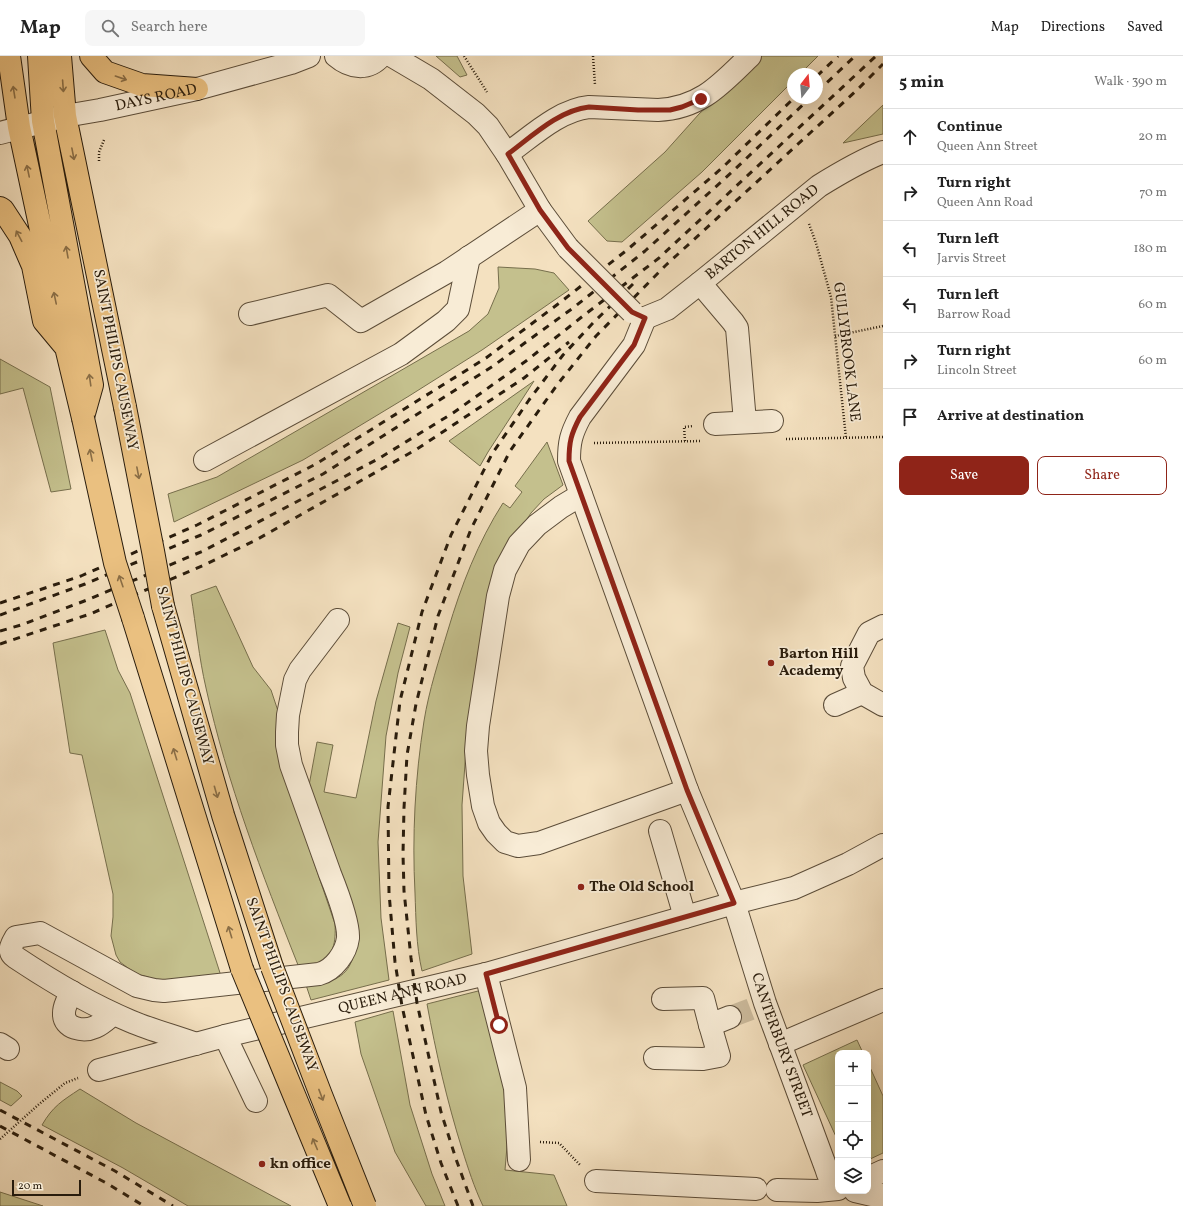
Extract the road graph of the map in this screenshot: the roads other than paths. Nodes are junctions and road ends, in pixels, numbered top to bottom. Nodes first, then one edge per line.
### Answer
1 (9, 56) edge
2 (39, 56) edge
3 (60, 56) edge
4 (91, 56) edge
5 (309, 56) edge
6 (336, 56) edge
7 (381, 56) edge
8 (392, 56) edge
9 (750, 56) edge
10 (197, 89) junction
11 (65, 116) junction
12 (43, 121) junction
13 (10, 130) edge
14 (883, 152) edge
15 (508, 154) junction
16 (0, 208) edge
17 (540, 210) junction
18 (469, 257) junction
19 (700, 283) junction
20 (250, 314) dead end
21 (638, 315) junction
22 (66, 347) junction
23 (83, 418) junction
24 (772, 421) dead end
25 (745, 422) junction
26 (715, 424) dead end
27 (205, 460) dead end
28 (581, 495) junction
29 (338, 620) dead end
30 (883, 626) edge
31 (862, 693) junction
32 (835, 705) dead end
33 (883, 705) edge
34 (687, 790) junction
35 (660, 831) dead end
36 (883, 845) edge
37 (734, 903) junction
38 (685, 917) junction
39 (7, 936) edge
40 (486, 974) junction
41 (72, 992) junction
42 (664, 999) dead end
43 (883, 1000) edge
44 (113, 1014) junction
45 (225, 1036) junction
46 (196, 1044) junction
47 (780, 1044) junction
48 (655, 1058) dead end
49 (99, 1070) road end
50 (256, 1101) dead end
51 (518, 1150) road end
52 (883, 1171) edge
53 (871, 1177) edge
54 (596, 1181) road end
55 (835, 1181) edge
56 (835, 1189) edge
57 (868, 1194) edge
58 (883, 1195) edge
59 (340, 1206) edge
60 (365, 1206) edge

13 -> 1 main road, SAINT PHILIPS CAUSEWAY
2 - 12 main road, SAINT PHILIPS CAUSEWAY
3 -> 11 main road, SAINT PHILIPS CAUSEWAY
4 -> 10 main road
5 - 10 street, DAYS ROAD
6 - 7 street
8 - 15 street
9 - 15 street
10 - 11 street, DAYS ROAD
11 - 12 street, DAYS ROAD
11 -> 60 main road, SAINT PHILIPS CAUSEWAY, bridge
12 - 13 street, DAYS ROAD
23 -> 12 main road, SAINT PHILIPS CAUSEWAY
22 -> 13 main road, SAINT PHILIPS CAUSEWAY
14 - 19 street, BARTON HILL ROAD
15 - 17 street
22 -> 16 main road
17 - 18 street
17 - 21 street, bridge
18 - 20 street
18 - 27 street
19 - 21 street, BARTON HILL ROAD
19 - 25 street
21 - 28 street, CANTERBURY STREET
22 - 23 main road, SAINT PHILIPS CAUSEWAY
59 -> 23 main road, SAINT PHILIPS CAUSEWAY, bridge
24 - 25 street
25 - 26 street
28 - 34 street, CANTERBURY STREET
28 - 34 street
29 - 39 street
30 - 31 street
31 - 32 street
31 - 33 street
34 - 37 street, CANTERBURY STREET
35 - 38 street
36 - 37 street, QUEEN ANN ROAD
37 - 38 street, QUEEN ANN ROAD
37 - 47 street, CANTERBURY STREET
38 - 40 street, QUEEN ANN ROAD
39 - 41 street
40 - 45 street, QUEEN ANN ROAD
40 - 51 street
41 - 44 street
41 - 44 street
42 - 48 street
43 - 47 street
44 - 46 street
45 - 46 street, QUEEN ANN ROAD
45 - 50 street
46 - 49 street, QUEEN ANN ROAD
47 - 55 street, CANTERBURY STREET
52 - 53 street
54 - 56 street
57 - 58 street

